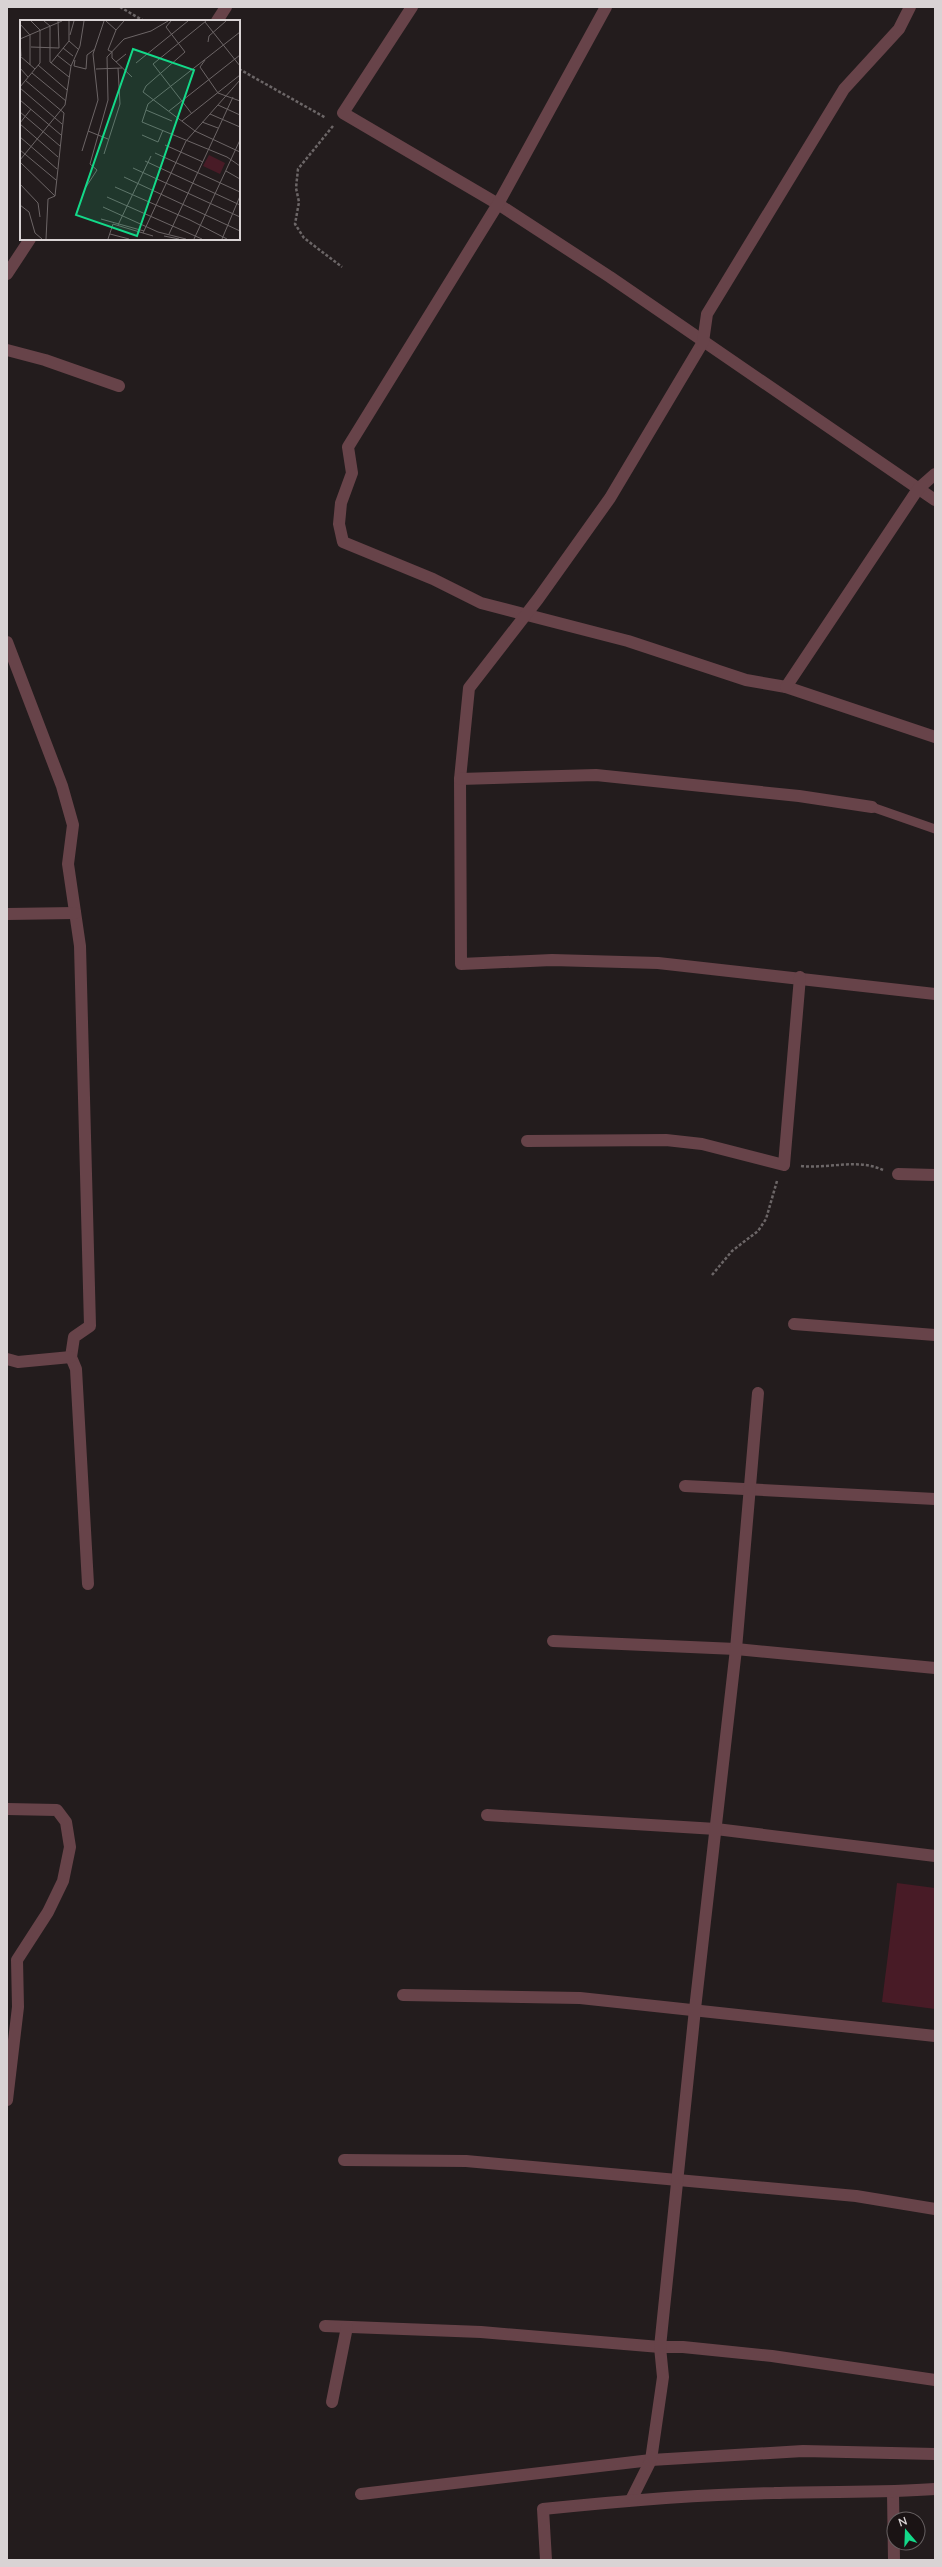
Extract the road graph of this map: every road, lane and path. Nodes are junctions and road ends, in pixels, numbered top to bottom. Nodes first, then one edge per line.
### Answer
1 (120, 7) edge
2 (226, 7) edge
3 (412, 7) edge
4 (606, 7) edge
5 (910, 7) edge
6 (142, 20) edge
7 (219, 20) edge
8 (240, 69) edge
9 (339, 118) junction
10 (498, 204) junction
11 (29, 240) edge
12 (342, 267) dead end
13 (7, 274) edge
14 (703, 342) junction
15 (7, 350) edge
16 (119, 386) dead end
17 (935, 474) edge
18 (918, 489) junction
19 (935, 500) edge
20 (525, 616) junction
21 (7, 642) edge
22 (786, 687) junction
23 (935, 737) edge
24 (460, 779) junction
25 (872, 807) joint
26 (935, 829) edge
27 (75, 913) junction
28 (7, 914) edge
29 (800, 977) junction
30 (935, 994) edge
31 (527, 1141) dead end
32 (784, 1164) junction
33 (898, 1174) joint
34 (935, 1175) edge
35 (712, 1275) dead end
36 (794, 1324) dead end
37 (935, 1335) edge
38 (71, 1357) junction
39 (7, 1359) edge
40 (758, 1393) dead end
41 (685, 1486) dead end
42 (750, 1491) junction
43 (935, 1499) edge
44 (88, 1584) dead end
45 (553, 1641) dead end
46 (736, 1649) junction
47 (935, 1668) edge
48 (7, 1809) edge
49 (487, 1815) dead end
50 (716, 1829) junction
51 (935, 1856) edge
52 (403, 1995) dead end
53 (695, 2009) junction
54 (935, 2036) edge
55 (7, 2100) edge
56 (344, 2160) dead end
57 (678, 2181) junction
58 (935, 2209) edge
59 (325, 2326) dead end
60 (347, 2327) junction
61 (660, 2347) junction
62 (935, 2380) edge
63 (332, 2402) dead end
64 (935, 2454) edge
65 (651, 2460) junction
66 (935, 2489) edge
67 (893, 2492) junction
68 (361, 2494) dead end
69 (631, 2500) junction
70 (546, 2560) edge
71 (894, 2560) edge

1 - 6 path
2 - 7 street
3 - 9 street
4 - 10 street
5 - 14 street
8 - 9 path
9 - 10 street
9 - 12 path
10 - 14 street
10 - 20 street
11 - 13 street
14 - 18 street
14 - 20 street
15 - 16 street
17 - 18 street
18 - 19 street
18 - 22 street
20 - 22 street
20 - 24 street
21 - 27 street
22 - 23 street
24 - 25 street
24 - 29 street
25 - 26 lane
27 - 28 street
27 - 38 street
29 - 30 street
29 - 32 street
31 - 32 street
32 - 33 path
32 - 35 path
33 - 34 street
36 - 37 street
38 - 39 street
38 - 44 street
40 - 42 street
41 - 42 street
42 - 43 street
42 - 46 street
45 - 46 street
46 - 47 street
46 - 50 street
48 - 55 street
49 - 50 street
50 - 51 street
50 - 53 street
52 - 53 street
53 - 54 street
53 - 57 street
56 - 57 street
57 - 58 street
57 - 61 street
59 - 60 street
60 - 61 street
60 - 63 street
61 - 62 street
61 - 65 street
64 - 65 street
65 - 68 street
65 - 69 street
66 - 67 street
67 - 69 street
67 - 71 street
69 - 70 street

